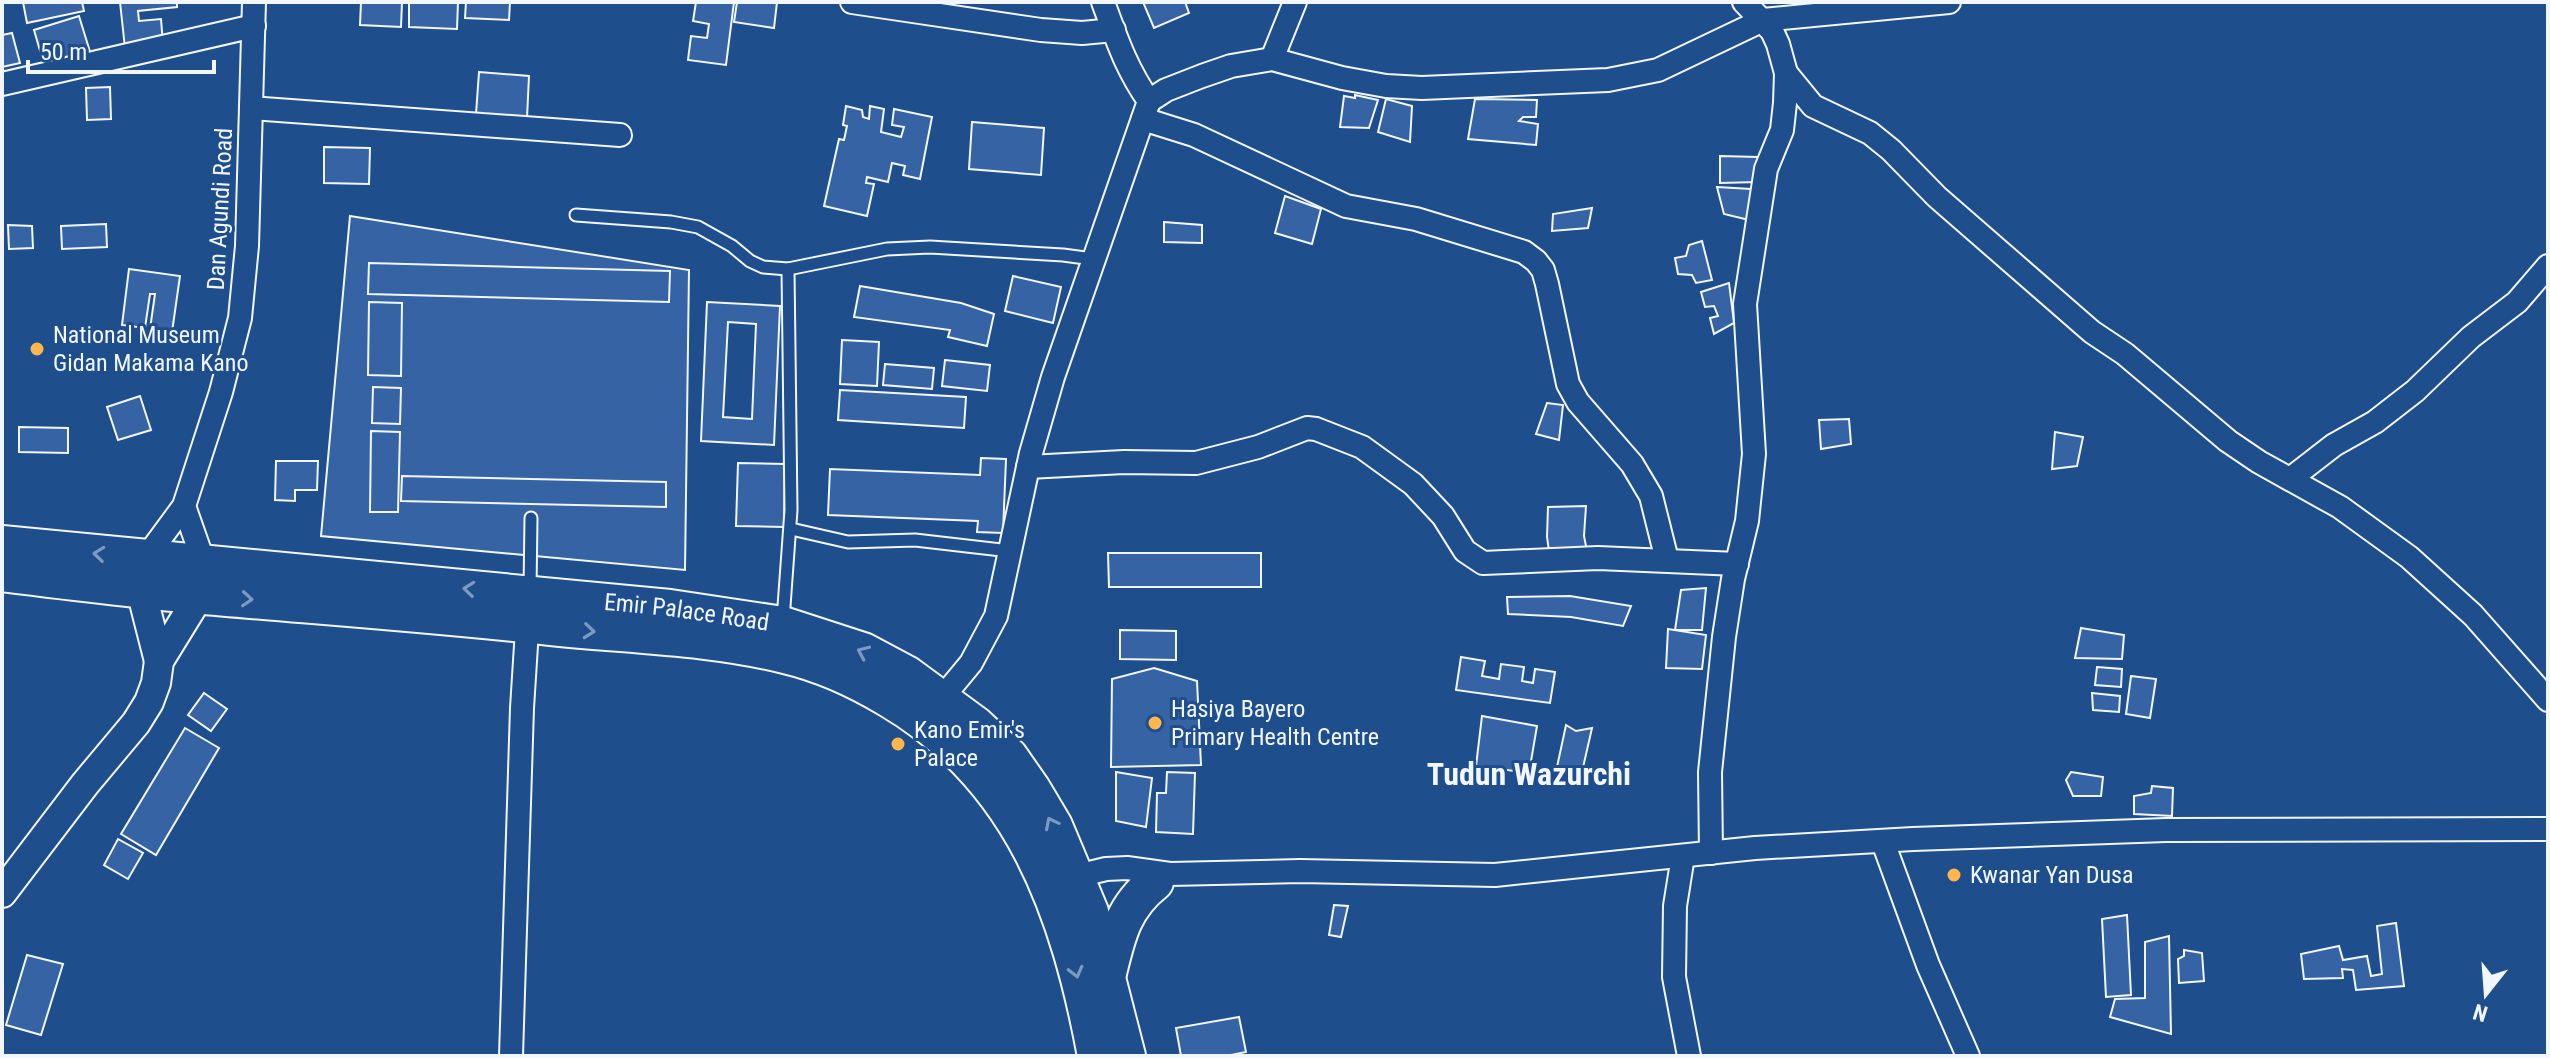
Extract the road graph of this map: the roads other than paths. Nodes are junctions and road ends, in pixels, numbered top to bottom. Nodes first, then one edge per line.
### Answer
1 (254, 2) edge
2 (852, 2) edge
3 (1103, 2) edge
4 (1295, 2) edge
5 (1744, 2) edge
6 (1949, 2) edge
7 (1770, 13) edge
8 (254, 26) junction
9 (1114, 30) junction
10 (1272, 59) junction
11 (1786, 73) junction
12 (2, 84) edge
13 (251, 108) junction
14 (1146, 110) junction
15 (620, 135) dead end
16 (576, 215) dead end
17 (1093, 259) junction
18 (2548, 266) edge
19 (788, 269) junction
20 (1028, 467) junction
21 (2290, 479) junction
22 (184, 506) junction
23 (531, 518) dead end
24 (791, 529) junction
25 (2, 544) edge
26 (1010, 551) junction
27 (1667, 560) junction
28 (1737, 564) junction
29 (2, 573) edge
30 (144, 574) junction
31 (202, 579) junction
32 (528, 610) junction
33 (783, 625) junction
34 (159, 661) junction
35 (942, 698) junction
36 (2548, 700) edge
37 (2548, 829) edge
38 (1883, 842) junction
39 (1711, 853) junction
40 (1683, 856) junction
41 (1162, 878) junction
42 (1061, 880) junction
43 (2, 893) edge
44 (1075, 916) junction
45 (1108, 974) junction
46 (511, 1056) edge
47 (1096, 1056) edge
48 (1127, 1056) edge
49 (1689, 1056) edge
50 (1968, 1056) edge

1 - 8 street, Dan Agundi Road
2 - 9 street
3 - 9 street
4 - 10 street
5 - 7 street
6 - 7 street
7 - 10 street
7 - 11 street
8 - 12 street
8 - 13 street, Dan Agundi Road
9 - 14 street
10 - 14 street
11 - 21 street
11 - 28 street
13 - 15 street
13 - 22 street, Dan Agundi Road
14 - 17 street
14 - 27 street
16 - 19 lane
17 - 19 lane
17 - 20 street
18 - 21 street
19 - 24 lane
20 - 26 street
20 - 27 street
21 - 36 street
22 - 30 street, Dan Agundi Road
22 - 31 street
23 - 32 lane
24 - 26 lane
24 - 33 lane
30 -> 25 main road, Emir Palace Road
26 - 35 street
27 - 28 street
28 - 39 street
29 - 30 main road, Emir Palace Road
30 - 31 main road, Emir Palace Road
30 - 34 street
31 - 32 main road, Emir Palace Road
31 - 34 street
32 - 33 main road, Emir Palace Road
32 -> 42 main road, Emir Palace Road
32 - 46 street
35 -> 33 main road, Emir Palace Road
34 - 43 street
42 -> 35 main road, Emir Palace Road
37 - 38 street
38 - 39 street
38 - 50 street
39 - 40 street
40 - 41 street
40 - 49 street
41 - 42 street
41 - 44 street
41 - 45 main road
42 - 44 main road, Emir Palace Road
44 - 45 main road, Emir Palace Road
44 -> 47 main road, Emir Palace Road
45 - 48 main road, Emir Palace Road

